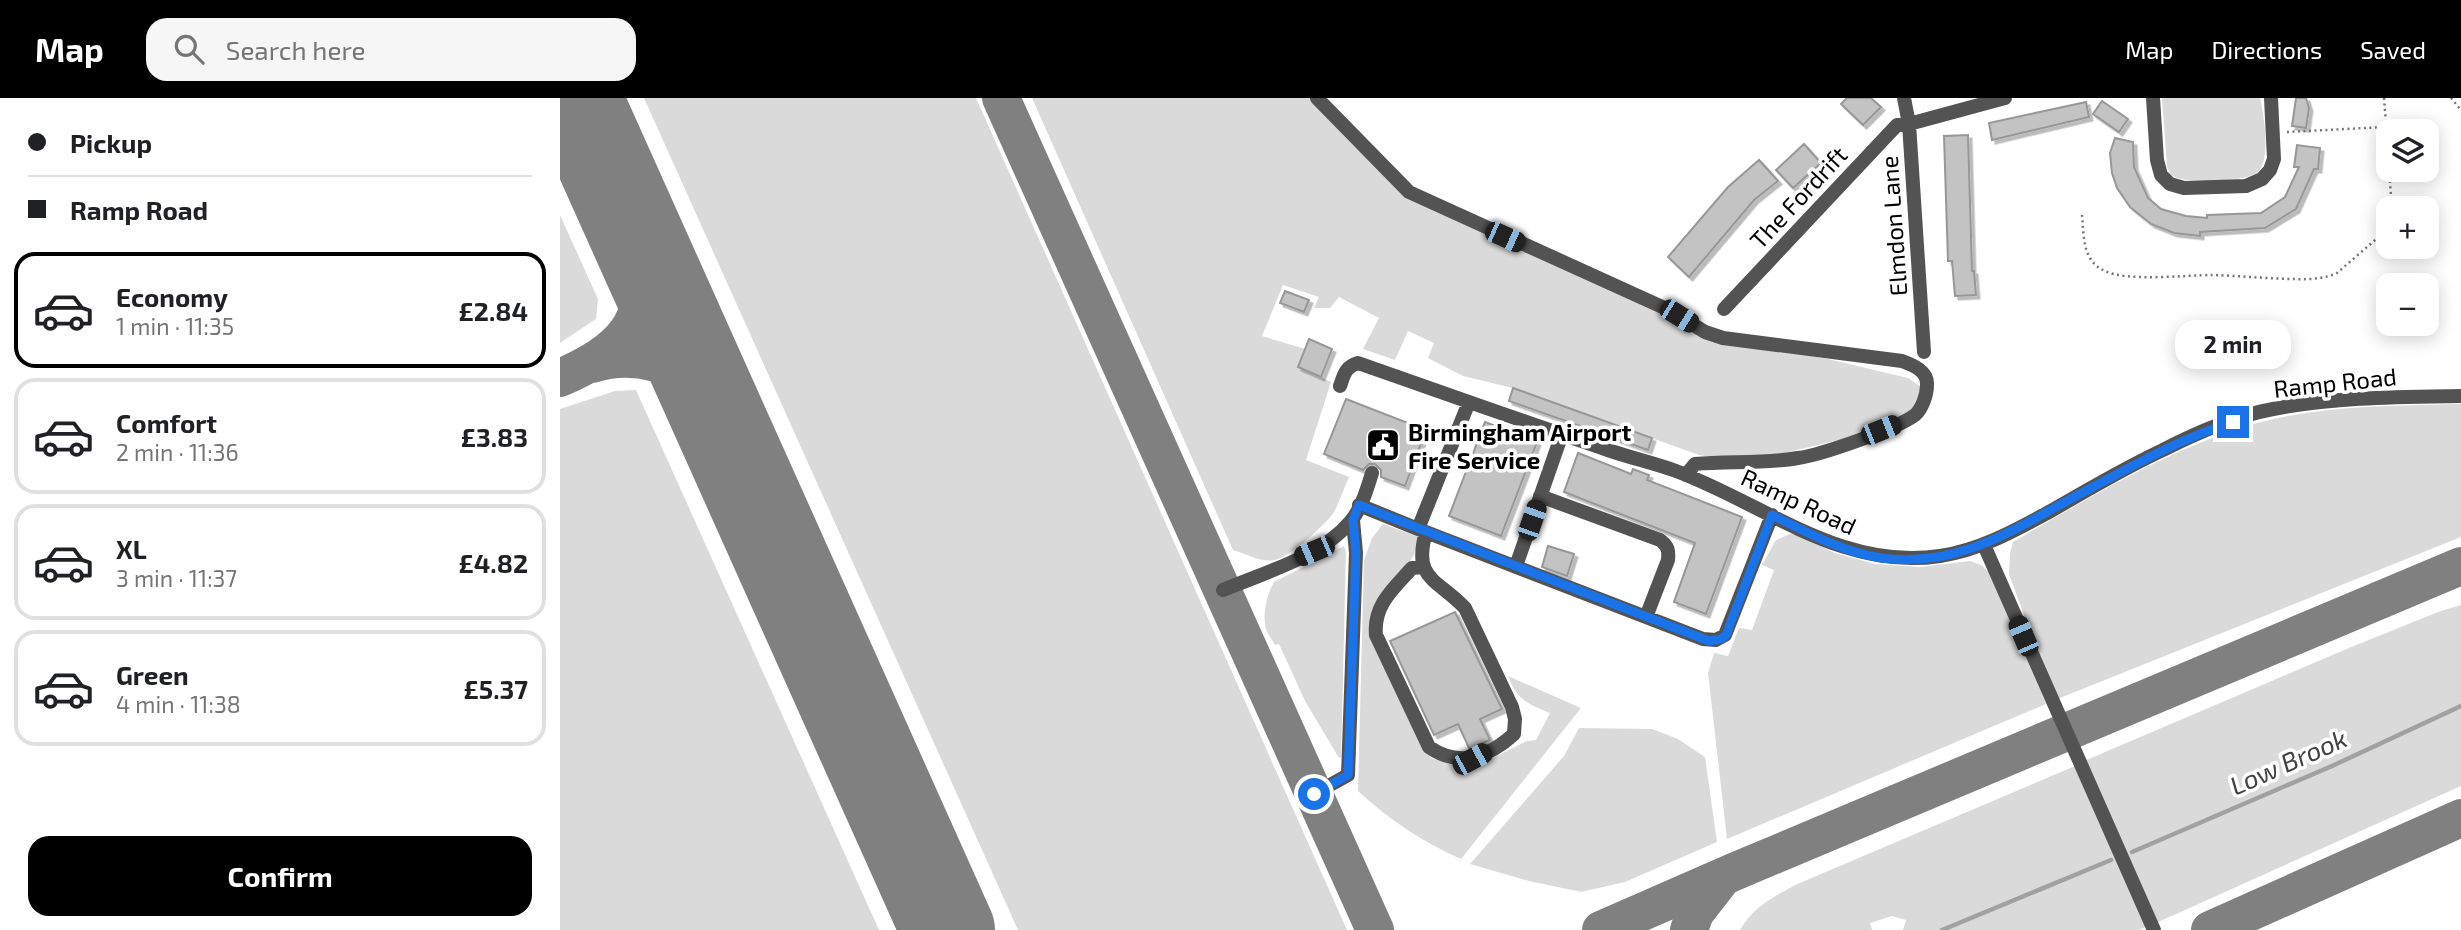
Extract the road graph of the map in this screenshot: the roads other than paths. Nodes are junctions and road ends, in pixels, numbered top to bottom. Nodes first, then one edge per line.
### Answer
1 (1317, 98) edge
2 (1904, 98) edge
3 (2005, 98) edge
4 (2153, 98) edge
5 (2271, 98) edge
6 (1909, 124) junction
7 (1724, 309) dead end
8 (1924, 352) dead end
9 (1340, 386) dead end
10 (2461, 396) edge
11 (1469, 402) junction
12 (1562, 434) junction
13 (1373, 473) dead end
14 (1686, 475) junction
15 (1540, 496) junction
16 (1359, 505) junction
17 (1772, 515) junction
18 (1353, 520) junction
19 (1422, 530) junction
20 (1984, 545) junction
21 (1516, 566) junction
22 (1423, 567) junction
23 (1223, 590) dead end
24 (1646, 617) junction
25 (1314, 794) dead end
26 (2154, 930) edge

1 - 14 street
2 - 6 street, Elmdon Lane
3 - 6 street, The Fordrift
4 - 5 street
6 - 7 street, The Fordrift
6 - 8 street, Elmdon Lane
9 - 11 street, Ramp Road
10 - 20 street, Ramp Road
11 - 12 street, Ramp Road
11 - 19 street
12 - 14 street, Ramp Road
12 - 15 street
13 - 16 street
14 - 17 street, Ramp Road
15 - 21 street
15 - 24 street
16 - 18 street
16 - 19 street
17 - 20 street, Ramp Road
17 - 24 street
18 - 23 street
18 - 25 street
19 - 21 street
19 - 22 street
20 - 26 street
21 - 24 street
22 - 22 street

